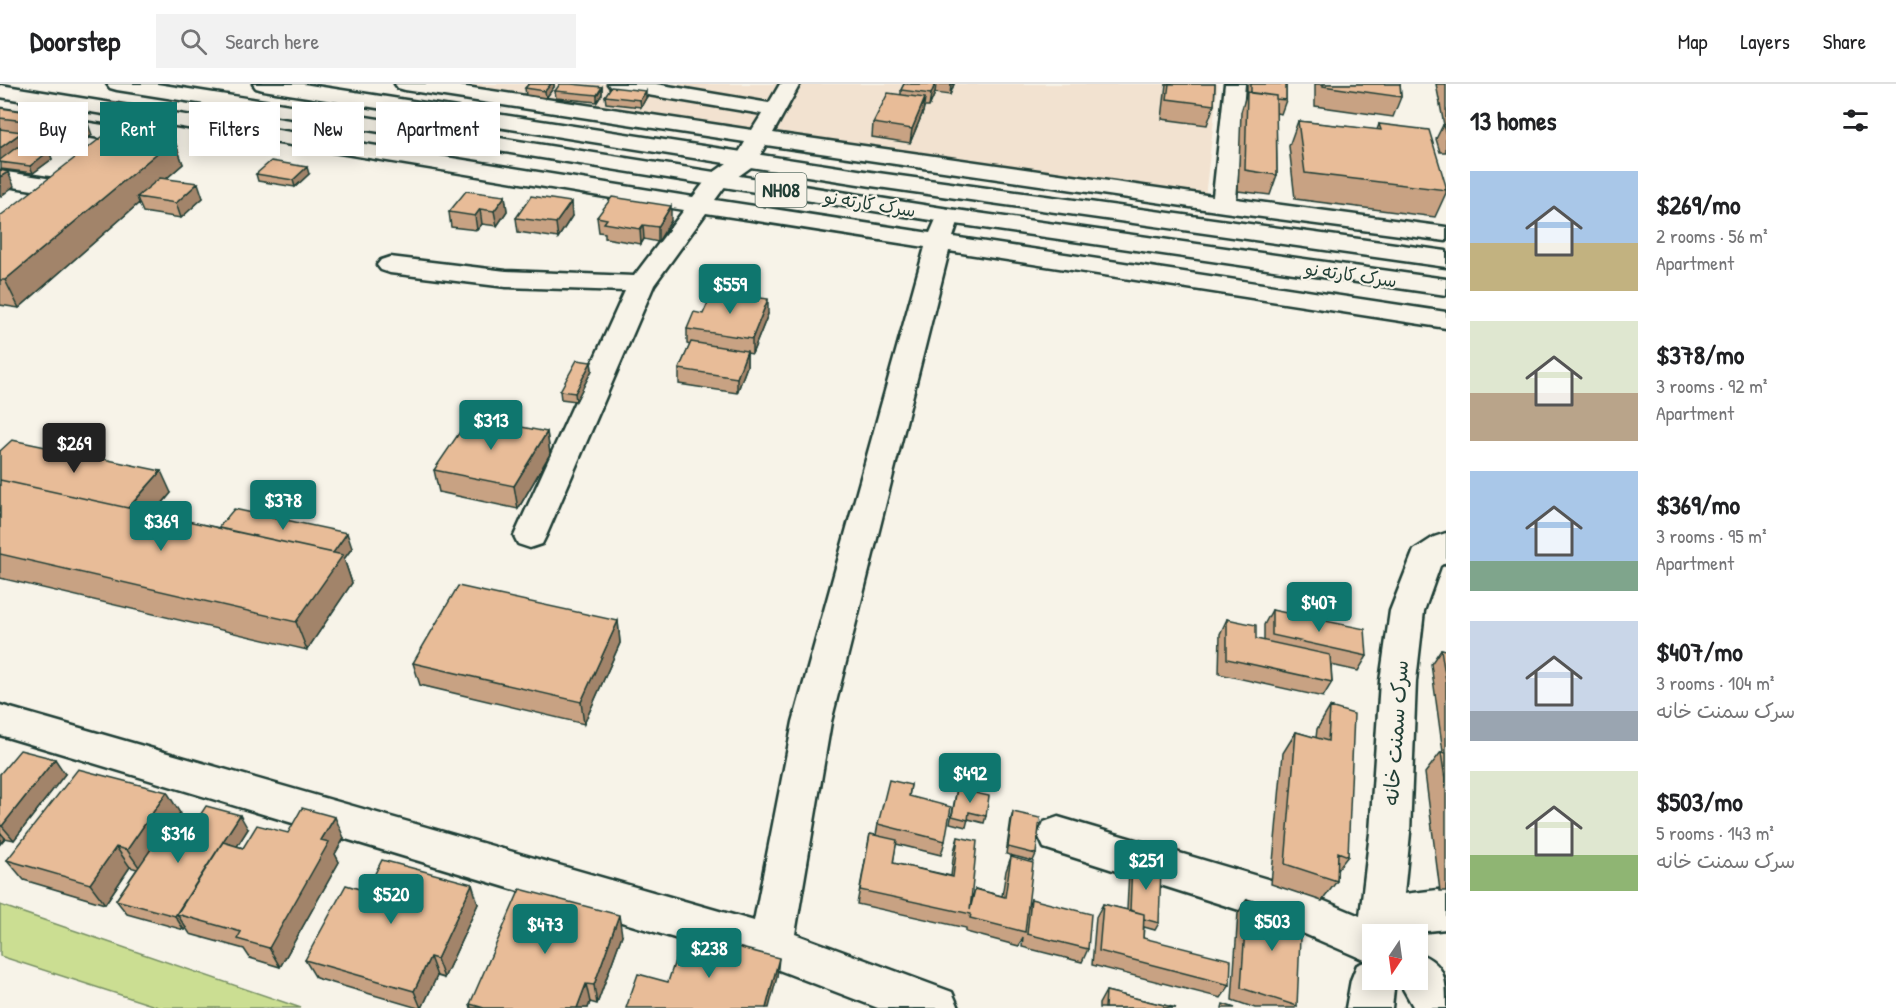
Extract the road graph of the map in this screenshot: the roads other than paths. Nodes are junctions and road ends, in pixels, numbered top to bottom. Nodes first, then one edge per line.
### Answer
1 (117, 84) edge
2 (263, 84) edge
3 (405, 84) edge
4 (618, 84) edge
5 (790, 84) edge
6 (1235, 84) edge
7 (0, 91) edge
8 (100, 107) edge
9 (774, 110) junction
10 (0, 115) edge
11 (177, 120) edge
12 (100, 131) edge
13 (758, 138) junction
14 (746, 160) junction
15 (0, 178) edge
16 (718, 180) junction
17 (698, 205) junction
18 (1224, 205) junction
19 (38, 209) edge
20 (1278, 213) junction
21 (944, 230) junction
22 (1446, 234) edge
23 (1282, 238) junction
24 (1446, 259) edge
25 (390, 265) dead end
26 (1287, 266) junction
27 (641, 284) junction
28 (1446, 287) edge
29 (1446, 320) edge
30 (530, 536) dead end
31 (1446, 545) edge
32 (0, 720) edge
33 (1058, 835) dead end
34 (1446, 909) edge
35 (1382, 924) edge
36 (1404, 924) edge
37 (1362, 926) edge
38 (771, 946) junction
39 (1428, 989) edge
40 (1372, 990) edge
41 (936, 1008) edge
42 (1369, 1008) edge
43 (1440, 1008) edge

1 - 16 main road, سرک کارته نو / NH08
2 - 14 main road, سرک کارته نو / NH08
3 - 13 main road
4 - 9 main road
5 - 9 main road
6 - 18 main road
7 - 8 main road
9 - 13 main road
10 - 12 main road
11 - 17 main road
13 - 14 main road
13 - 18 main road
14 - 16 main road
14 - 23 main road, سرک کارته نو / NH08
15 - 19 main road
16 - 17 main road
16 - 21 main road, سرک کارته نو / NH08
17 - 21 main road
17 - 27 main road
18 - 20 main road
20 - 22 main road
20 - 23 main road
21 - 26 main road, سرک کارته نو / NH08
21 - 29 main road
21 - 38 main road
23 - 24 main road, سرک کارته نو / NH08
23 - 26 main road
25 - 27 main road
26 - 28 main road, سرک کارته نو / NH08
27 - 30 main road
31 - 35 main road, سرک سمنت خانه
32 - 38 main road
33 - 37 main road
34 - 36 main road
38 - 41 main road
39 - 43 main road
40 - 42 main road

